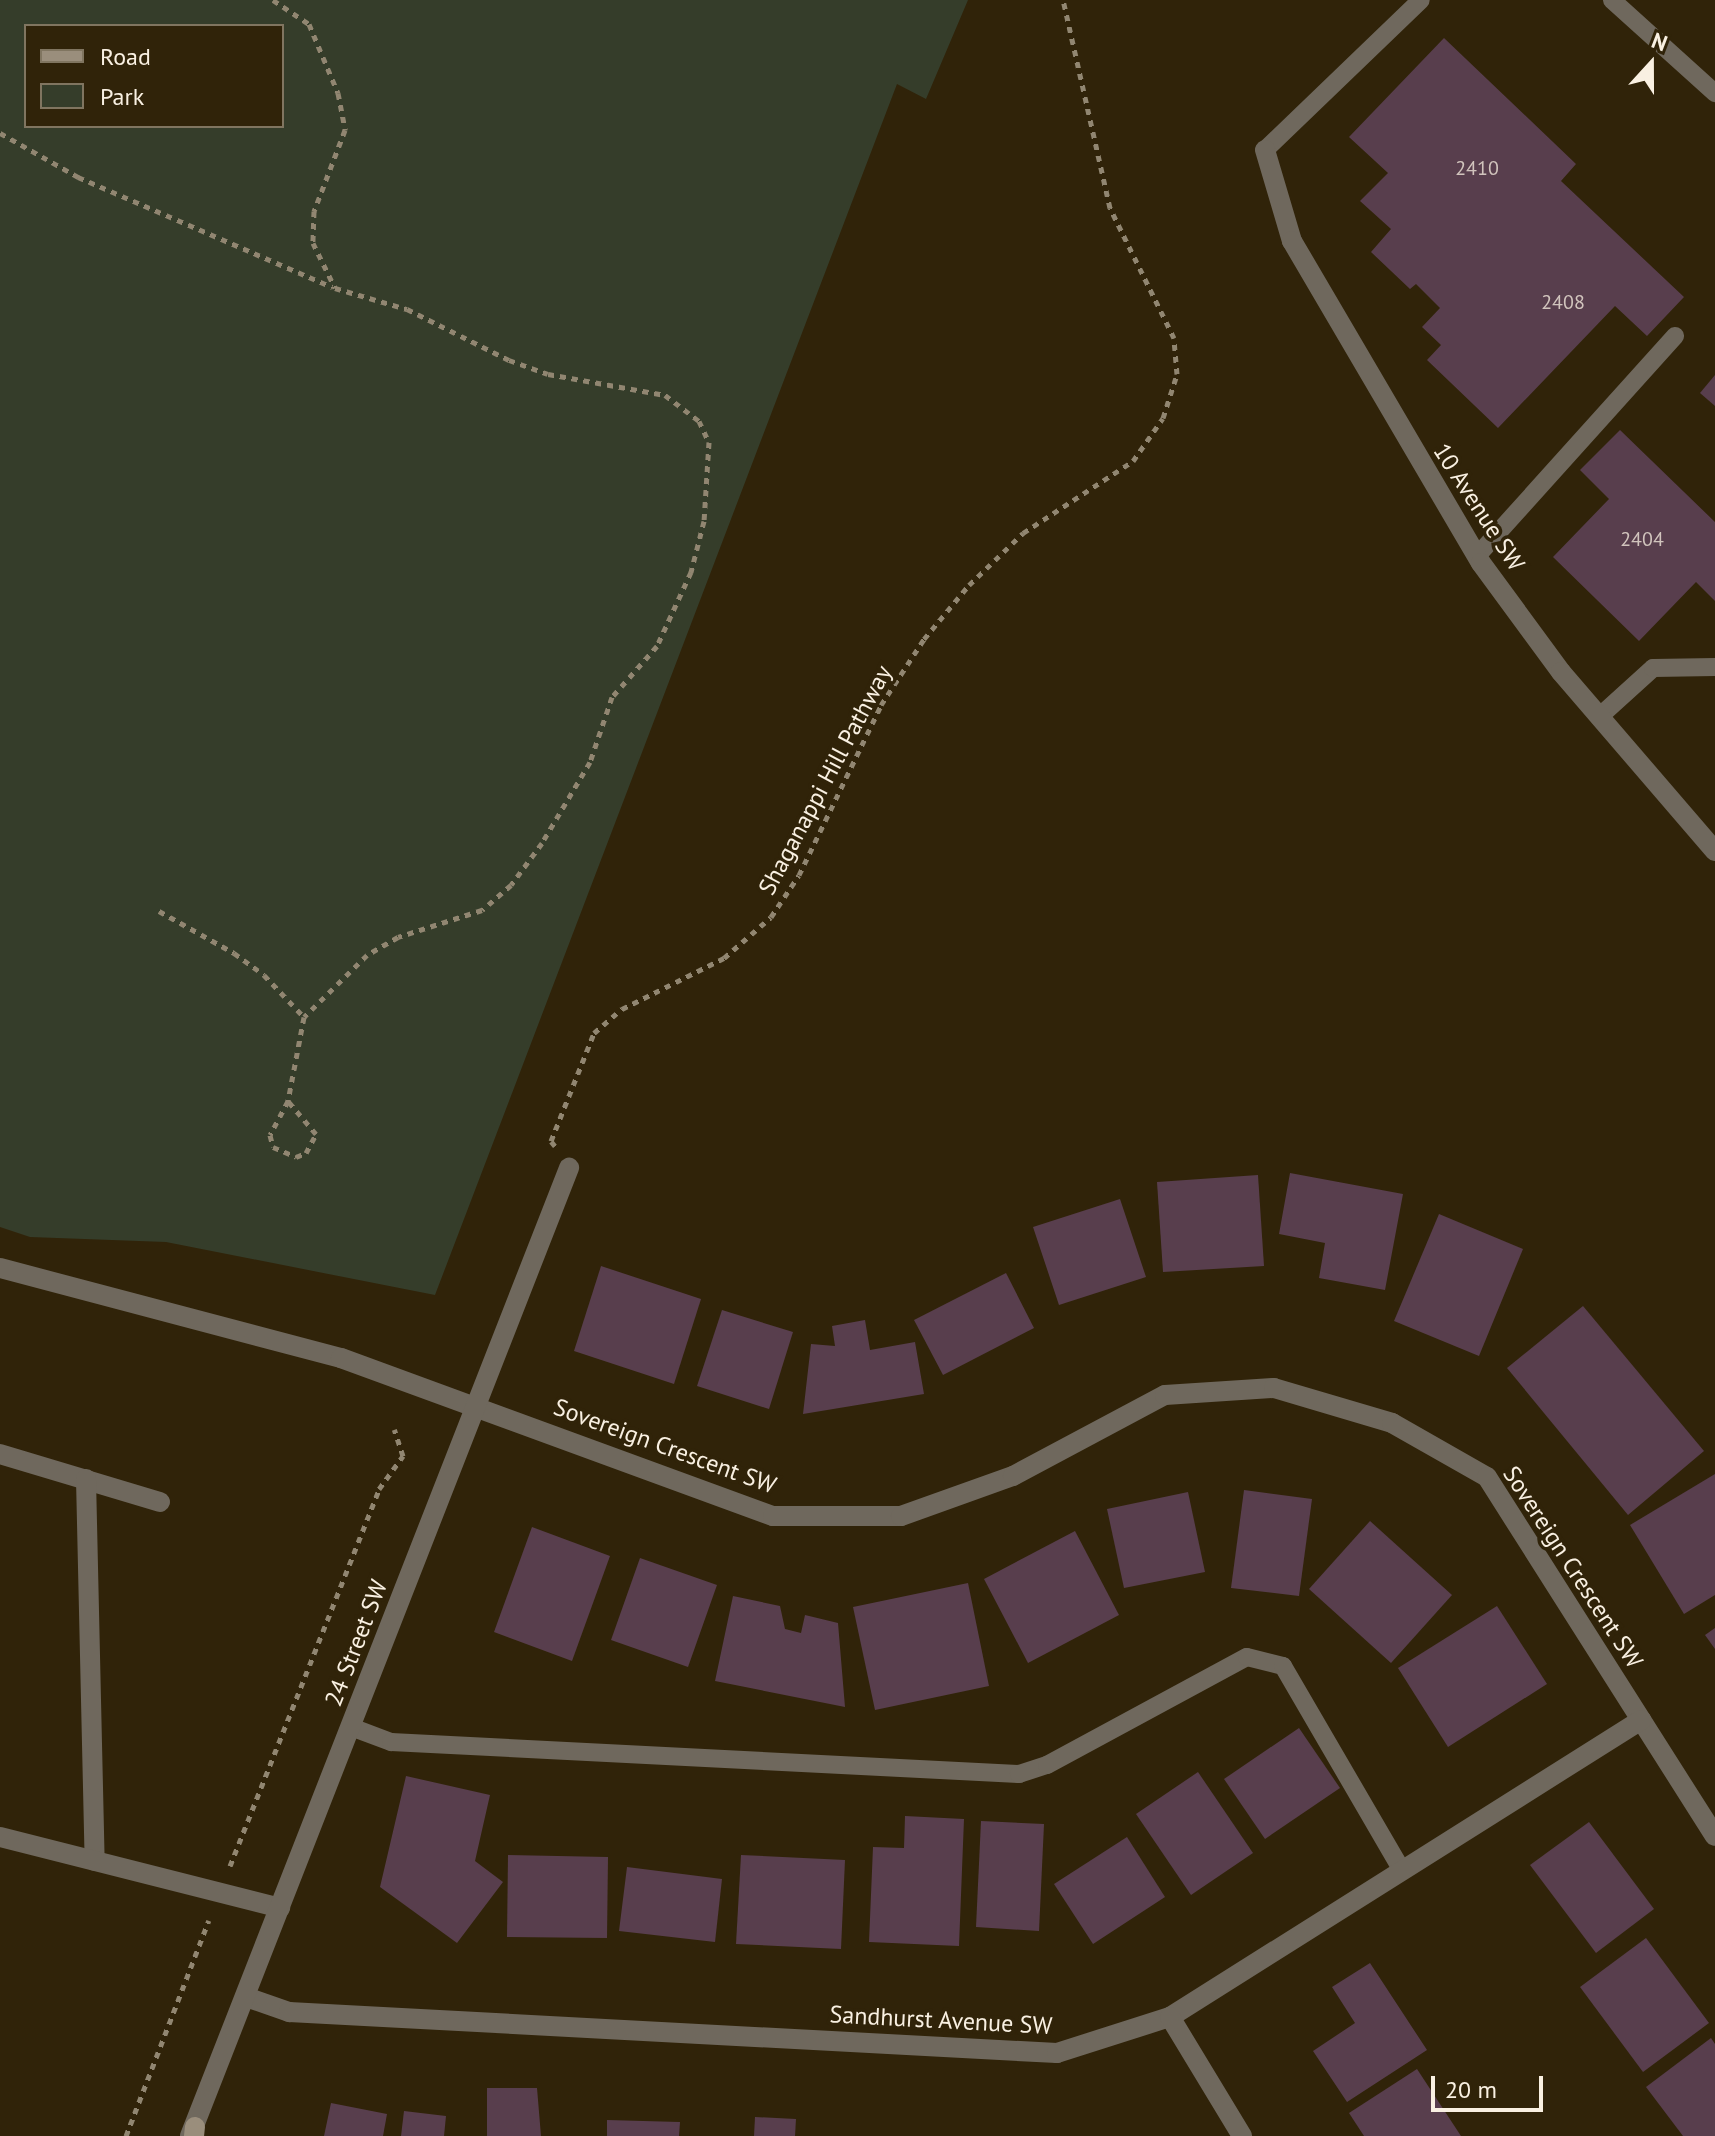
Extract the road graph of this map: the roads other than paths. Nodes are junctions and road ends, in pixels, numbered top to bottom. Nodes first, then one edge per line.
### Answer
1 (1421, 0) edge
2 (1612, 0) edge
3 (1715, 93) edge
4 (1265, 150) joint
5 (1675, 336) dead end
6 (1477, 556) junction
7 (1715, 667) edge
8 (1599, 717) junction
9 (1715, 851) edge
10 (569, 1168) road end
11 (0, 1268) edge
12 (477, 1404) junction
13 (0, 1454) edge
14 (86, 1479) junction
15 (160, 1502) dead end
16 (1641, 1720) junction
17 (351, 1727) junction
18 (1715, 1836) edge
19 (0, 1837) edge
20 (95, 1861) junction
21 (1401, 1869) junction
22 (280, 1908) junction
23 (246, 1997) junction
24 (1170, 2017) junction
25 (193, 2133) edge
26 (1242, 2136) edge

1 - 4 lane
2 - 3 lane
4 - 6 street, 10 Avenue SW
5 - 6 lane
6 - 8 street, 10 Avenue SW
7 - 8 lane
8 - 9 street, 10 Avenue SW
10 - 12 street, 24 Street SW
11 - 12 street, Sovereign Crescent SW
12 - 16 street, Sovereign Crescent SW
12 - 17 street, 24 Street SW
13 - 14 street
14 - 15 street
14 - 20 street
16 - 18 street, Sovereign Crescent SW
16 - 21 street, Sandhurst Avenue SW
17 - 21 lane
17 - 22 street, 24 Street SW
19 - 20 street
20 - 22 street
21 - 24 street, Sandhurst Avenue SW
22 - 23 street, 24 Street SW
23 - 24 street, Sandhurst Avenue SW
23 - 25 street, 24 Street SW
24 - 26 street

